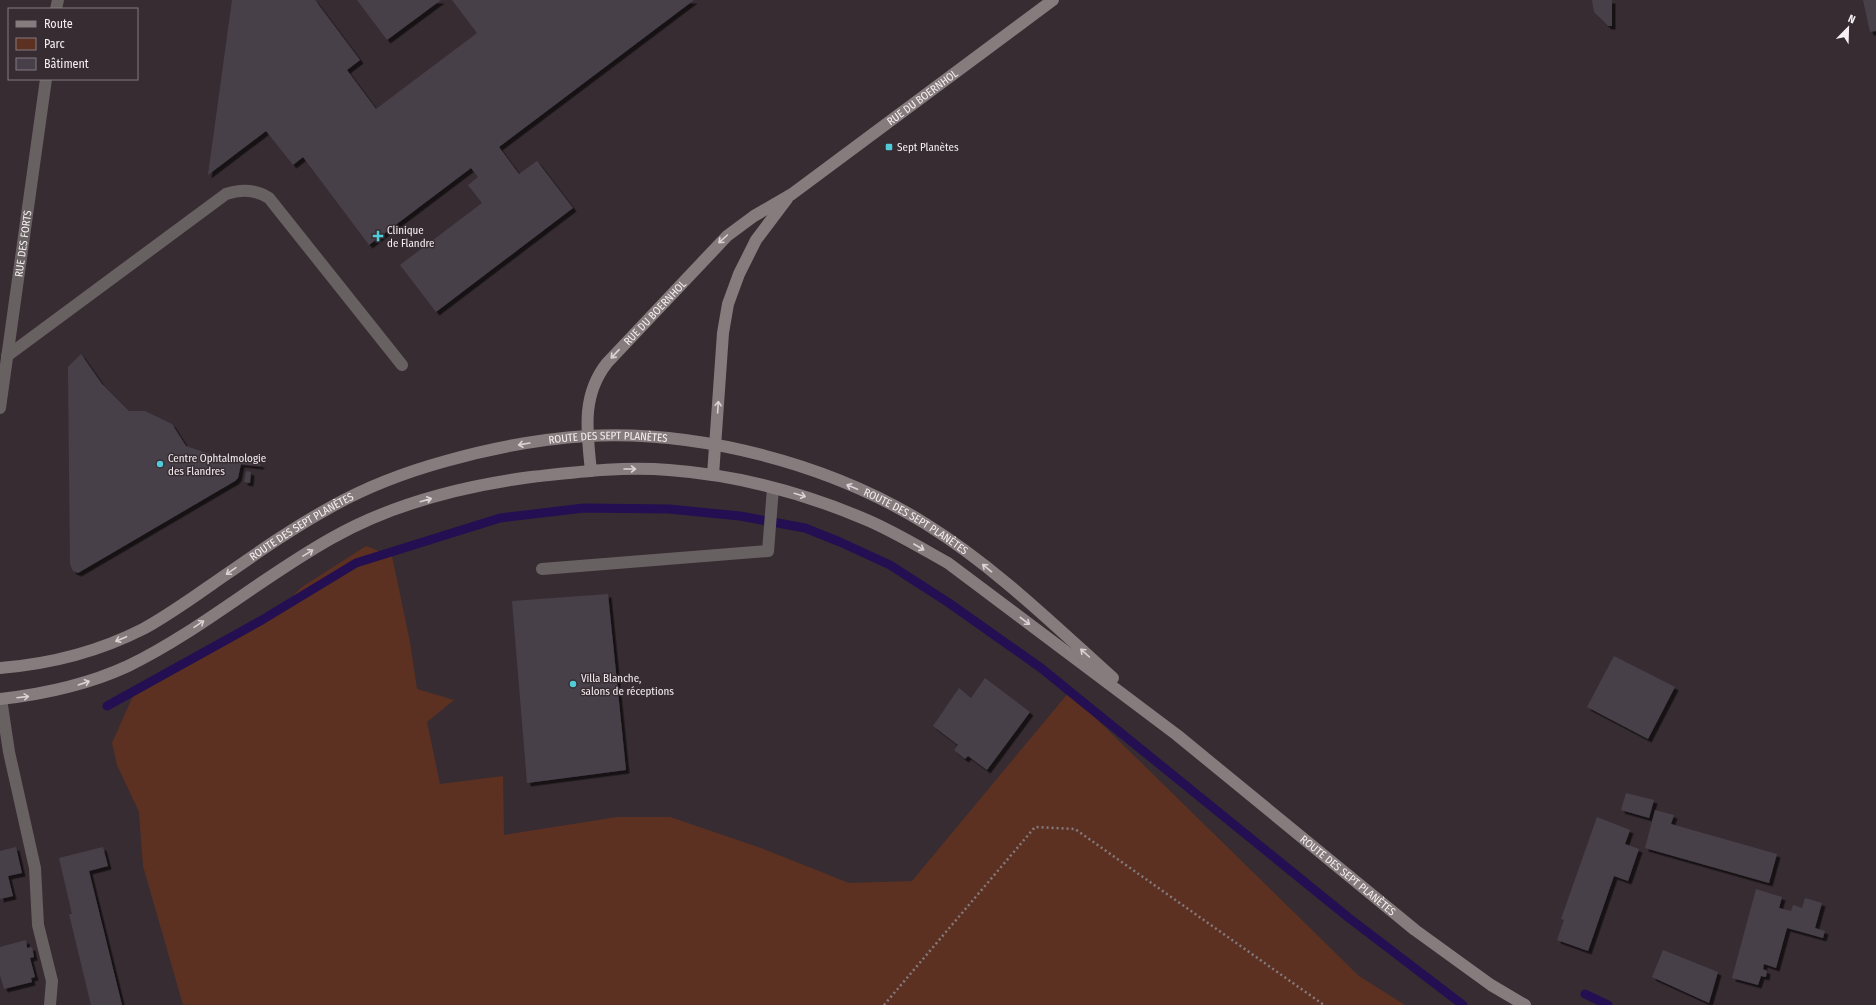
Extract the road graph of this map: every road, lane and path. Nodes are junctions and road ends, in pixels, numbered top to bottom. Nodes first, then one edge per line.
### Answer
1 (1053, 0) edge
2 (46, 80) edge
3 (792, 194) junction
4 (8, 356) junction
5 (402, 365) dead end
6 (0, 408) edge
7 (588, 436) junction
8 (716, 446) junction
9 (591, 471) junction
10 (713, 475) junction
11 (773, 488) junction
12 (542, 569) dead end
13 (0, 668) edge
14 (0, 699) edge
15 (1177, 735) junction
16 (50, 1005) edge
17 (884, 1005) edge
18 (1324, 1005) edge
19 (1526, 1005) edge

1 - 3 main road, RUE DU BOERNHOL
2 - 4 street, RUE DES FORTS
3 -> 7 main road, RUE DU BOERNHOL
8 -> 3 main road, RUE DU BOERNHOL
4 - 5 street
4 - 6 street, RUE DES FORTS
7 - 8 main road, ROUTE DES SEPT PLANÈTES
7 - 9 main road, RUE DU BOERNHOL
7 -> 13 main road, ROUTE DES SEPT PLANÈTES
8 - 10 main road, RUE DU BOERNHOL
15 -> 8 main road, ROUTE DES SEPT PLANÈTES
9 -> 10 main road, ROUTE DES SEPT PLANÈTES
14 -> 9 main road, ROUTE DES SEPT PLANÈTES
10 - 11 main road, ROUTE DES SEPT PLANÈTES
11 - 12 street
11 -> 15 main road, ROUTE DES SEPT PLANÈTES
14 - 16 street
15 - 19 main road, ROUTE DES SEPT PLANÈTES
17 - 18 path

